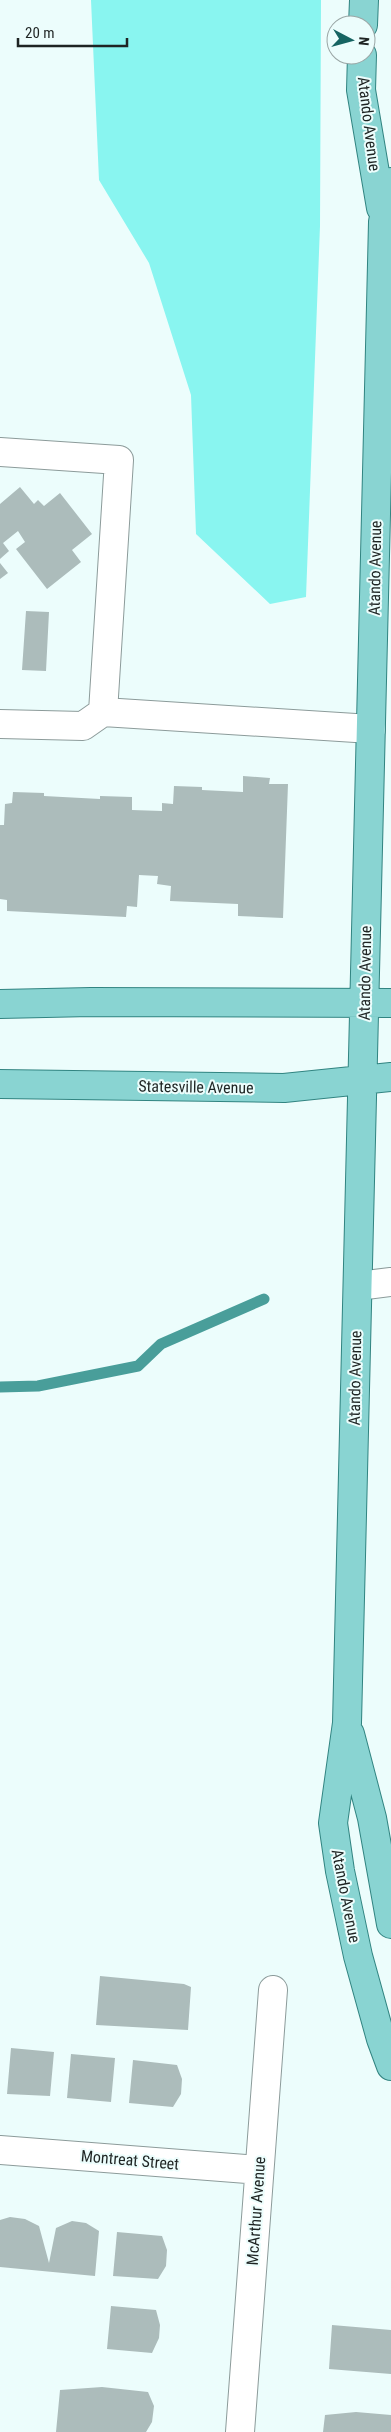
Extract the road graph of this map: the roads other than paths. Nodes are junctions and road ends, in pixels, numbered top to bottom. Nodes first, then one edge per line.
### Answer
1 (364, 0) edge
2 (363, 15) edge
3 (362, 65) edge
4 (391, 182) edge
5 (383, 222) junction
6 (0, 452) edge
7 (102, 712) junction
8 (0, 724) edge
9 (371, 729) junction
10 (378, 1003) edge
11 (0, 1004) edge
12 (391, 1077) edge
13 (363, 1080) junction
14 (0, 1084) edge
15 (391, 1282) edge
16 (358, 1286) junction
17 (347, 1723) junction
18 (391, 1924) edge
19 (273, 1990) dead end
20 (391, 2066) edge
21 (0, 2150) edge
22 (259, 2170) junction
23 (240, 2432) edge

1 - 2 main road
3 - 5 main road, Atando Avenue
4 - 5 main road, Atando Avenue
5 - 9 main road, Atando Avenue
6 - 7 street
7 - 8 street
7 - 9 street
9 - 10 main road, Atando Avenue
10 - 11 main road
10 - 13 main road, Atando Avenue
12 - 13 main road, Statesville Avenue
13 - 14 main road, Statesville Avenue
13 - 16 main road, Atando Avenue
15 - 16 street
16 - 17 main road, Atando Avenue
17 - 18 main road, Atando Avenue
17 - 20 main road, Atando Avenue
19 - 22 street, McArthur Avenue
21 - 22 street, Montreat Street
22 - 23 street, McArthur Avenue

